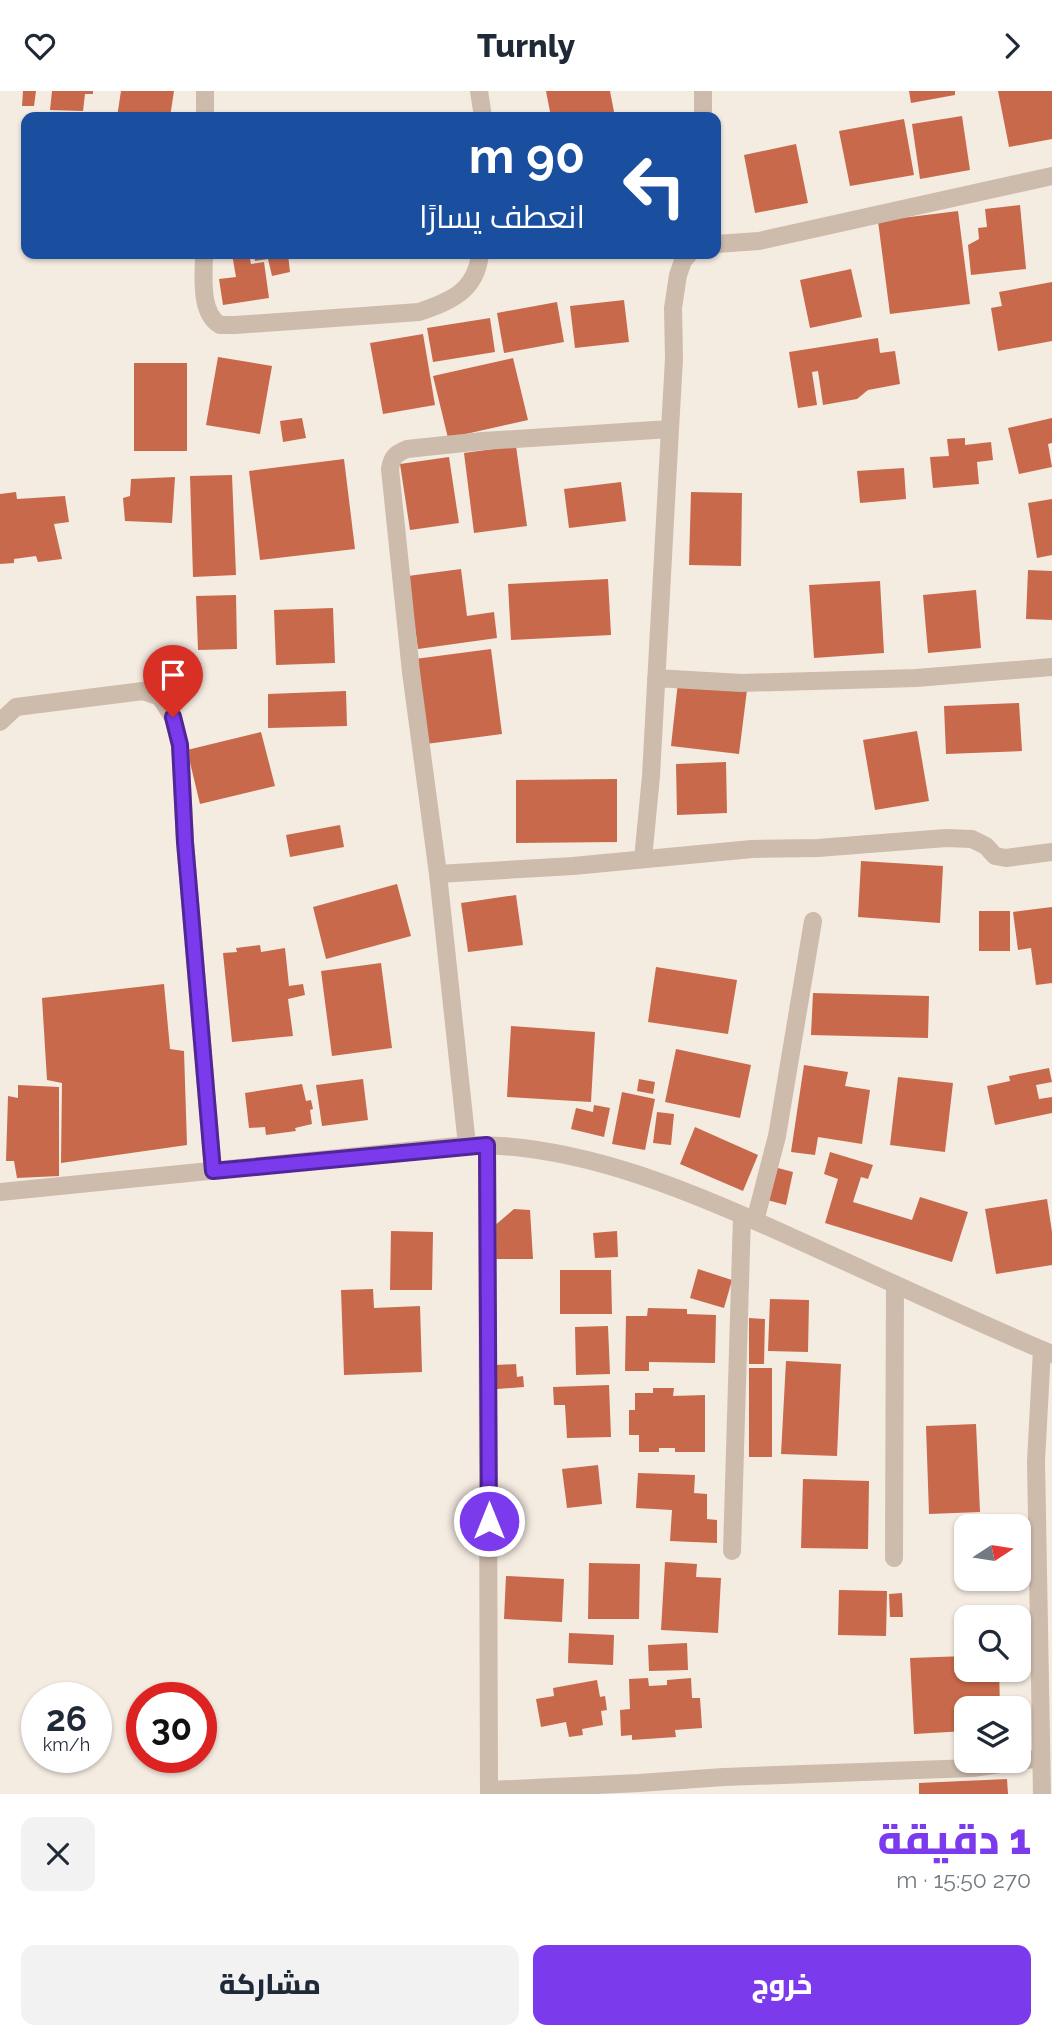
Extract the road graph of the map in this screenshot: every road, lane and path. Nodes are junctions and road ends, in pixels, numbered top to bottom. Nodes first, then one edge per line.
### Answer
1 (205, 91) edge
2 (479, 91) edge
3 (703, 91) edge
4 (205, 112) edge
5 (481, 112) edge
6 (703, 112) edge
7 (1052, 176) edge
8 (721, 244) edge
9 (204, 259) edge
10 (479, 259) edge
11 (686, 259) edge
12 (670, 429) junction
13 (1052, 667) edge
14 (656, 678) junction
15 (0, 722) edge
16 (1052, 852) edge
17 (643, 859) junction
18 (438, 874) junction
19 (813, 921) dead end
20 (467, 1145) junction
21 (487, 1145) junction
22 (213, 1171) junction
23 (0, 1192) edge
24 (748, 1218) junction
25 (895, 1284) junction
26 (1047, 1352) edge
27 (733, 1551) dead end
28 (894, 1558) dead end
29 (1040, 1758) junction
30 (490, 1792) edge
31 (1042, 1794) edge

1 - 4 street
2 - 5 street
3 - 6 street
7 - 8 street
9 - 10 street
11 - 12 street
12 - 14 street
12 - 18 street
13 - 14 street
14 - 17 street
15 - 22 street
16 - 17 street
17 - 18 street
18 - 20 street
19 - 24 street
20 - 21 street
20 - 22 street
21 - 24 street
21 - 30 street
22 - 23 street
24 - 25 street
24 - 27 street
25 - 26 street
25 - 28 street
26 - 29 street
29 - 30 street
29 - 31 street

